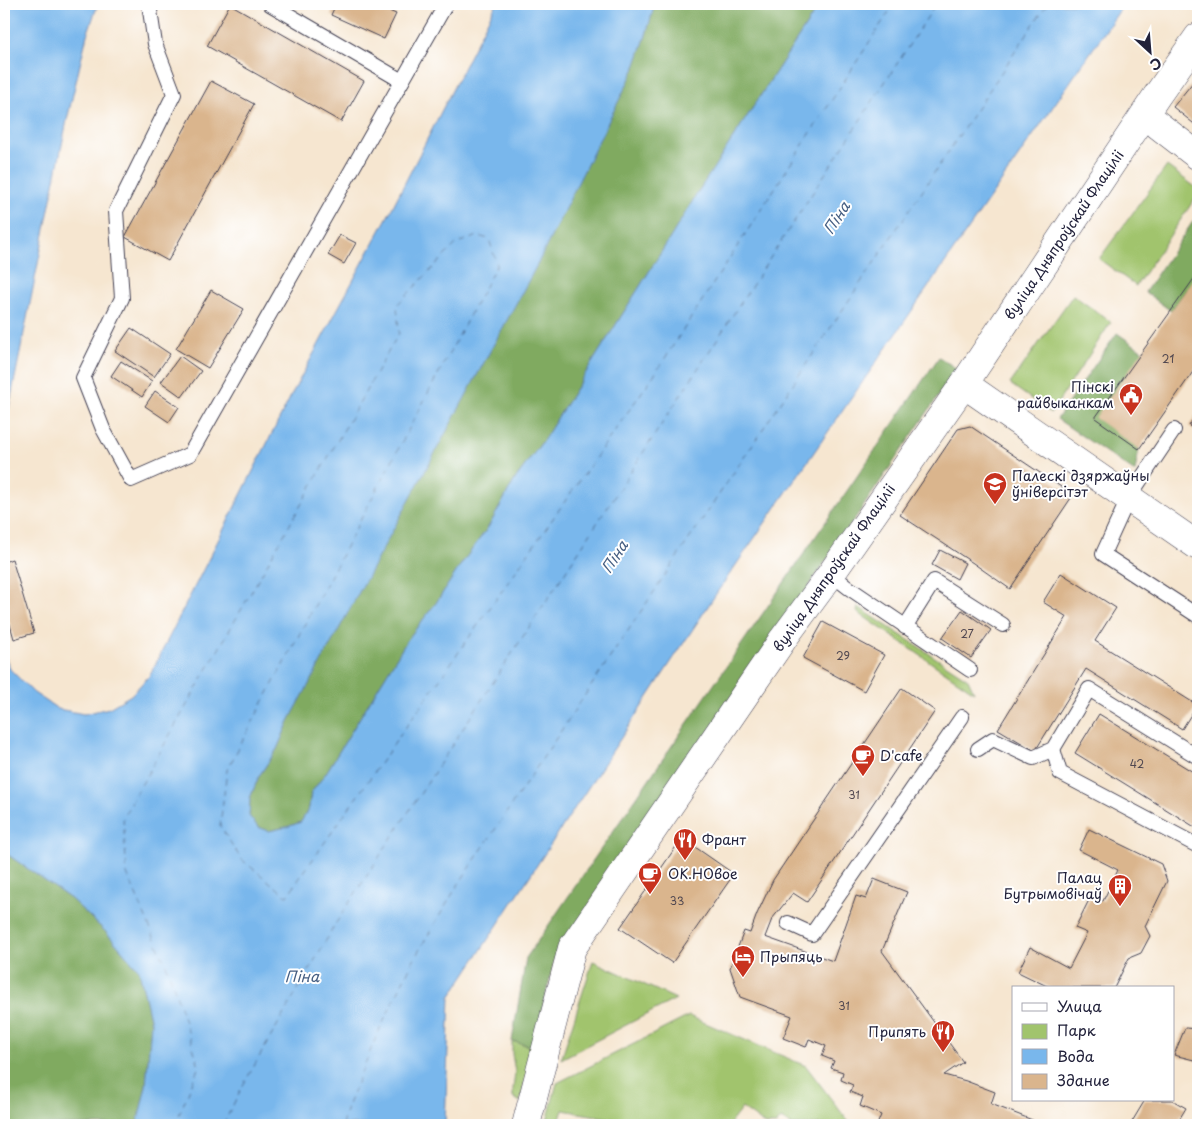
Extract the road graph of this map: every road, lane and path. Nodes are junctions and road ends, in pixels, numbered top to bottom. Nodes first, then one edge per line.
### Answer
1 (149, 4) edge
2 (270, 4) edge
3 (446, 4) edge
4 (1198, 37) edge
5 (402, 81) junction
6 (1144, 115) junction
7 (1198, 156) edge
8 (964, 384) junction
9 (1174, 430) dead end
10 (1129, 497) junction
11 (1198, 546) edge
12 (831, 574) junction
13 (1198, 616) edge
14 (1003, 625) dead end
15 (905, 627) junction
16 (970, 670) dead end
17 (962, 717) dead end
18 (978, 749) dead end
19 (1053, 749) junction
20 (1198, 757) edge
21 (1198, 846) edge
22 (788, 923) dead end
23 (526, 1125) edge

1 - 5 lane
2 - 5 lane
3 - 5 lane
4 - 6 street, вуліца Дняпроўскай Флаціліі
6 - 7 street
6 - 8 street, вуліца Дняпроўскай Флаціліі
8 - 10 street
8 - 12 street, вуліца Дняпроўскай Флаціліі
9 - 10 lane
10 - 11 street
10 - 13 lane
12 - 15 lane
12 - 23 street, вуліца Дняпроўскай Флаціліі
14 - 15 lane
15 - 16 lane
17 - 22 lane
18 - 19 lane
19 - 20 lane
19 - 21 lane

